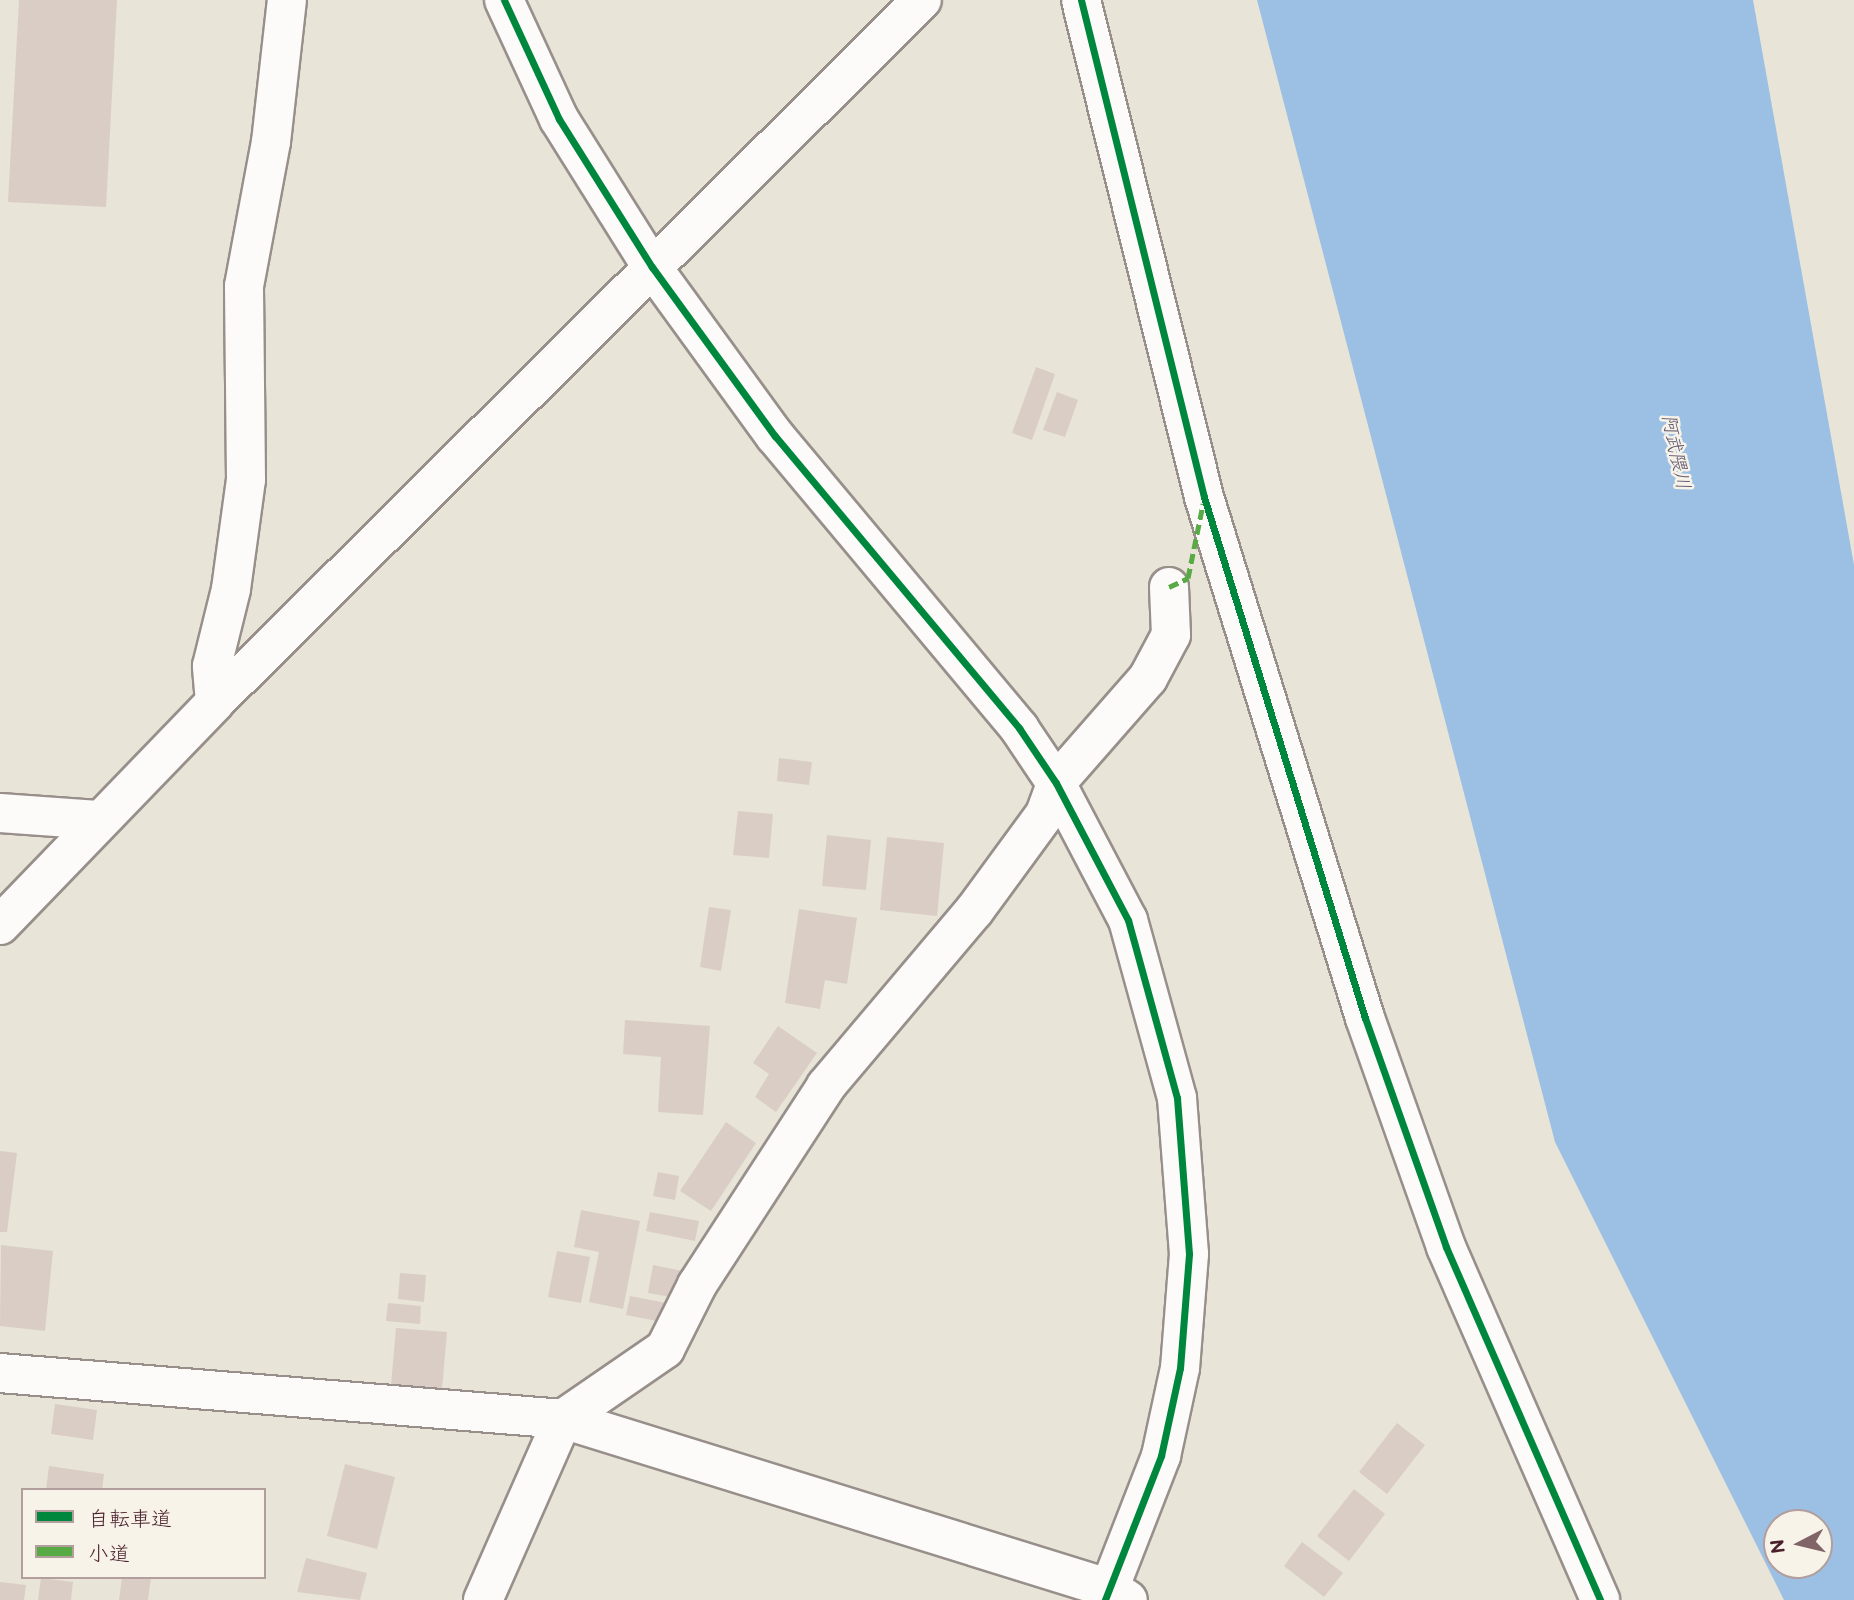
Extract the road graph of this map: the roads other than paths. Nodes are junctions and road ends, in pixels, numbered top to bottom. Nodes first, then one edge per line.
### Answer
1 (287, 0) edge
2 (504, 0) edge
3 (922, 0) edge
4 (1081, 0) edge
5 (652, 267) junction
6 (1169, 587) dead end
7 (215, 702) junction
8 (1056, 783) junction
9 (0, 813) edge
10 (98, 820) junction
11 (0, 925) edge
12 (0, 1373) edge
13 (563, 1419) junction
14 (1115, 1596) edge
15 (483, 1600) edge
16 (1600, 1600) edge

1 - 7 street
2 - 5 street
3 - 5 street
4 - 16 street
5 - 7 street
5 - 8 street
6 - 8 street
7 - 10 street
8 - 13 street
8 - 14 street
9 - 10 street
10 - 11 street
12 - 13 street
13 - 14 street
13 - 15 street

